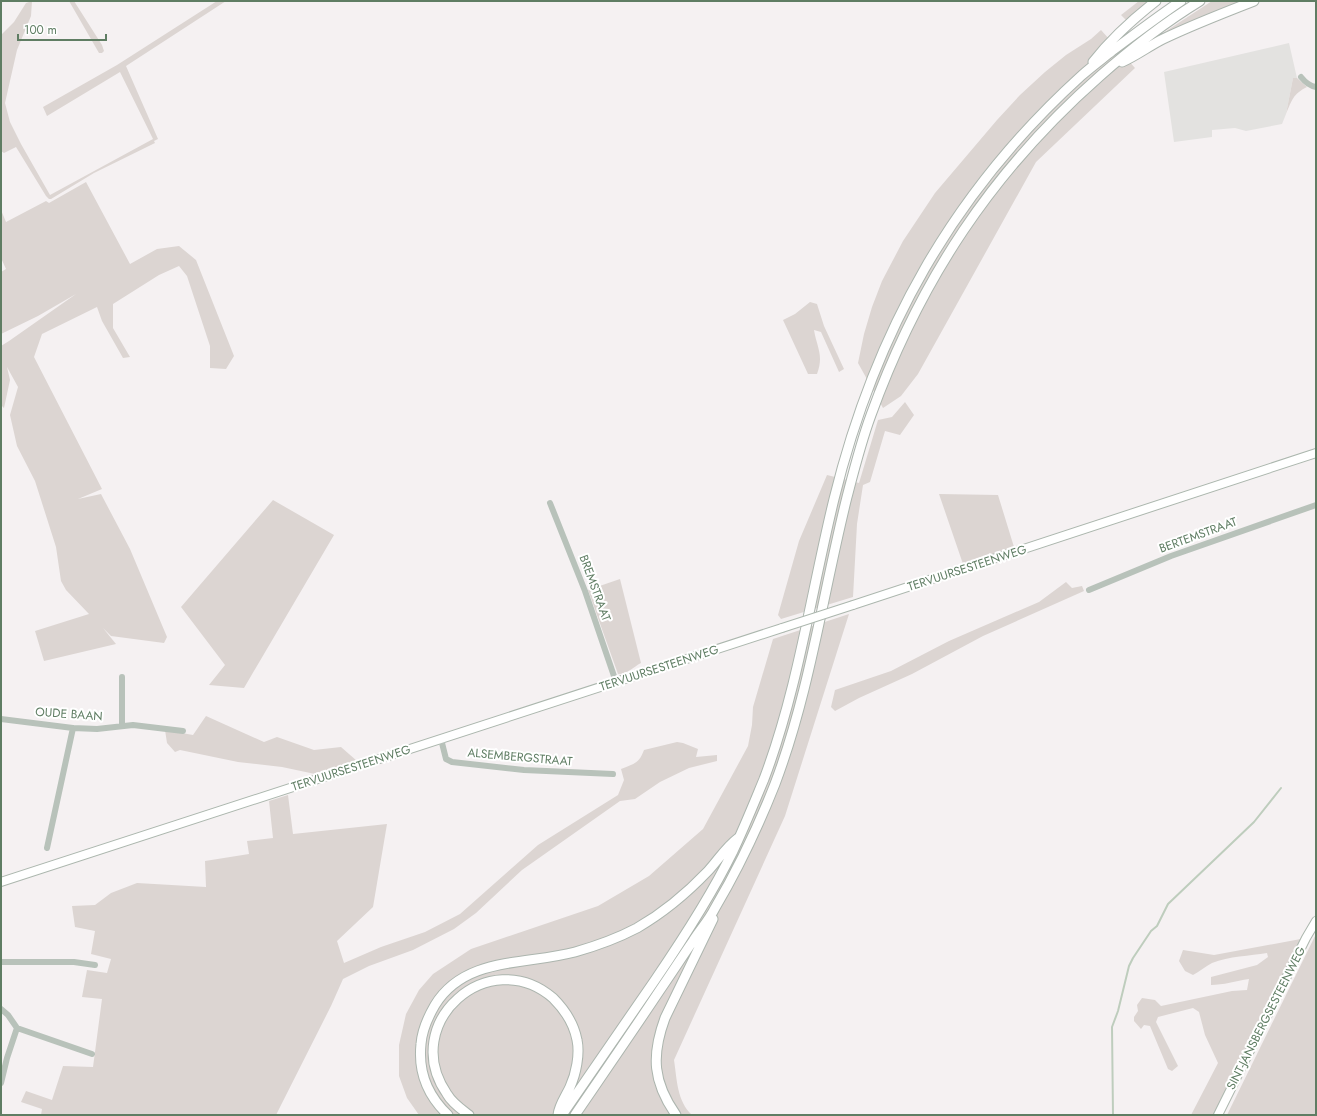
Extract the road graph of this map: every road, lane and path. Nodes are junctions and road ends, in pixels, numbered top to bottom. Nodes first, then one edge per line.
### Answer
1 (1156, 1) edge
2 (1181, 1) edge
3 (1200, 1) edge
4 (1254, 1) edge
5 (1112, 66) junction
6 (1084, 73) junction
7 (1301, 76) dead end
8 (1316, 88) edge
9 (1316, 453) edge
10 (550, 503) dead end
11 (1316, 505) edge
12 (1089, 590) dead end
13 (122, 677) dead end
14 (616, 682) junction
15 (1, 719) edge
16 (122, 726) junction
17 (73, 728) junction
18 (183, 731) dead end
19 (441, 739) junction
20 (613, 774) dead end
21 (739, 837) junction
22 (47, 848) dead end
23 (1, 882) edge
24 (714, 910) junction
25 (1316, 922) edge
26 (1, 962) edge
27 (95, 965) dead end
28 (1, 1009) edge
29 (17, 1028) junction
30 (92, 1054) dead end
31 (1, 1083) edge
32 (448, 1115) edge
33 (469, 1115) edge
34 (558, 1115) edge
35 (562, 1115) edge
36 (575, 1115) edge
37 (676, 1115) edge
38 (1218, 1115) edge

1 - 6 highway
2 - 6 highway
3 - 5 highway
4 - 5 highway
5 - 24 highway
6 - 21 highway
7 - 8 street
9 - 14 main road, TERVUURSESTEENWEG, bridge
10 - 14 street, BREMSTRAAT
11 - 12 street, BERTEMSTRAAT
13 - 16 street
14 - 19 main road, TERVUURSESTEENWEG
15 - 17 street, OUDE BAAN
16 - 17 street, OUDE BAAN
16 - 18 street, OUDE BAAN
17 - 22 street
19 - 20 street, ALSEMBERGSTRAAT
19 - 23 main road, TERVUURSESTEENWEG
21 - 32 highway
21 - 35 highway
24 - 36 highway
24 - 37 highway
25 - 38 main road, SINT-JANSBERGSESTEENWEG
26 - 27 street
28 - 29 street
29 - 30 street
29 - 31 street
33 - 34 highway

